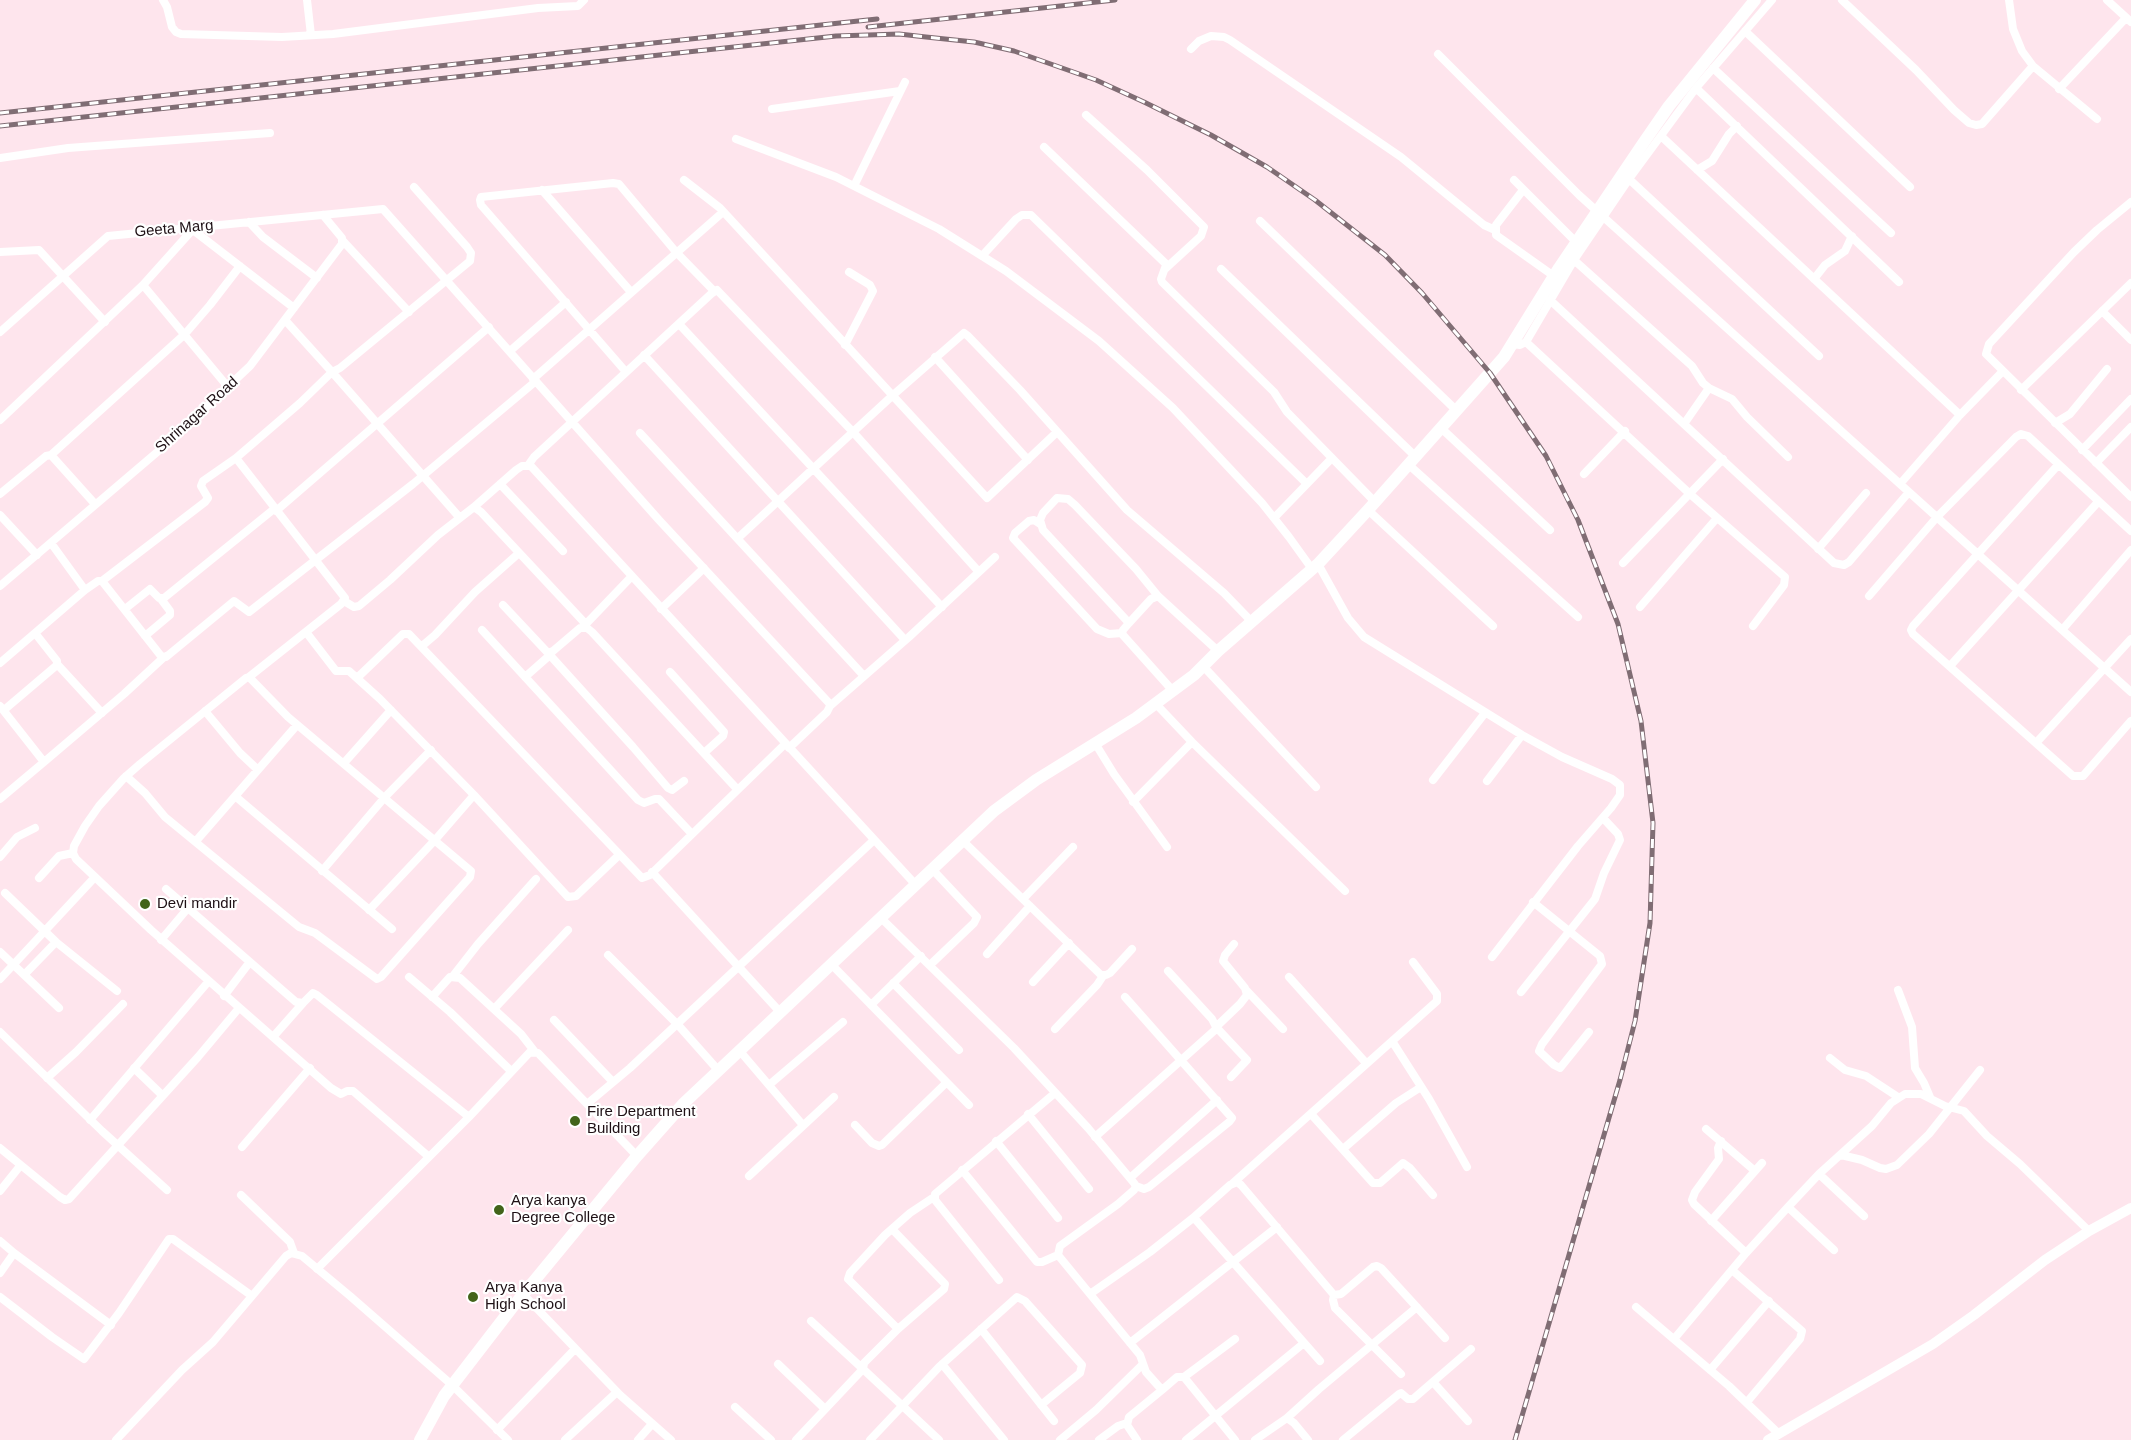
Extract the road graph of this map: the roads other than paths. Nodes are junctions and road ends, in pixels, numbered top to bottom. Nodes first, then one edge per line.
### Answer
1 (163, 0) edge
2 (307, 0) edge
3 (584, 0) edge
4 (1755, 0) edge
5 (1772, 0) edge
6 (1842, 0) edge
7 (2009, 0) edge
8 (2107, 0) edge
9 (2128, 20) edge
10 (1745, 31) junction
11 (311, 35) junction
12 (1191, 49) dead end
13 (1438, 54) dead end
14 (2033, 66) junction
15 (1713, 68) junction
16 (904, 82) dead end
17 (1696, 88) junction
18 (2059, 89) junction
19 (900, 91) junction
20 (772, 110) dead end
21 (1086, 115) dead end
22 (2097, 119) dead end
23 (1737, 126) junction
24 (270, 133) dead end
25 (1661, 136) junction
26 (736, 139) dead end
27 (1044, 147) dead end
28 (0, 158) edge
29 (1697, 170) junction
30 (1629, 179) junction
31 (684, 180) dead end
32 (1514, 180) dead end
33 (854, 186) junction
34 (414, 187) dead end
35 (1910, 187) dead end
36 (542, 190) junction
37 (1523, 190) junction
38 (2131, 202) edge
39 (723, 212) junction
40 (323, 215) junction
41 (1603, 216) junction
42 (1260, 221) dead end
43 (249, 222) junction
44 (194, 229) junction
45 (1495, 230) junction
46 (1891, 233) dead end
47 (1852, 236) junction
48 (343, 241) junction
49 (1582, 248) junction
50 (0, 252) edge
51 (676, 252) junction
52 (982, 256) junction
53 (1574, 260) junction
54 (240, 266) junction
55 (1165, 269) junction
56 (1221, 269) dead end
57 (849, 272) dead end
58 (63, 275) junction
59 (317, 278) junction
60 (1814, 279) junction
61 (447, 280) junction
62 (1561, 281) junction
63 (1899, 282) dead end
64 (2131, 284) edge
65 (143, 285) junction
66 (714, 291) junction
67 (631, 292) junction
68 (1550, 300) junction
69 (566, 302) junction
70 (294, 308) junction
71 (2102, 311) junction
72 (409, 312) junction
73 (285, 320) junction
74 (105, 322) junction
75 (679, 324) junction
76 (489, 327) junction
77 (591, 329) junction
78 (0, 332) edge
79 (185, 334) junction
80 (2131, 340) edge
81 (1526, 342) junction
82 (1512, 344) junction
83 (845, 345) junction
84 (510, 351) junction
85 (644, 355) junction
86 (1819, 356) dead end
87 (935, 357) junction
88 (2107, 369) dead end
89 (332, 372) junction
90 (626, 372) junction
91 (2002, 372) junction
92 (534, 380) junction
93 (228, 387) junction
94 (1709, 388) junction
95 (2021, 390) junction
96 (892, 396) junction
97 (2131, 399) edge
98 (1457, 411) junction
99 (1960, 415) junction
100 (0, 420) edge
101 (572, 423) junction
102 (2055, 423) junction
103 (376, 424) junction
104 (1684, 424) junction
105 (2131, 427) edge
106 (1441, 428) junction
107 (1625, 431) junction
108 (852, 432) junction
109 (1057, 432) junction
110 (640, 433) dead end
111 (2082, 450) junction
112 (51, 455) junction
113 (1788, 457) dead end
114 (236, 458) junction
115 (1332, 458) junction
116 (1723, 459) junction
117 (1028, 460) junction
118 (1412, 461) junction
119 (2096, 463) junction
120 (2058, 465) junction
121 (530, 466) junction
122 (814, 468) junction
123 (1584, 474) dead end
124 (423, 476) junction
125 (0, 479) edge
126 (500, 484) junction
127 (1307, 484) junction
128 (1900, 484) junction
129 (4, 491) edge
130 (1909, 492) junction
131 (1866, 493) dead end
132 (1690, 494) junction
133 (2131, 497) edge
134 (778, 501) junction
135 (2098, 502) junction
136 (95, 504) junction
137 (1371, 506) junction
138 (474, 507) junction
139 (275, 510) junction
140 (0, 515) edge
141 (1937, 517) junction
142 (460, 518) junction
143 (1274, 518) junction
144 (1717, 518) junction
145 (1040, 524) junction
146 (1550, 530) dead end
147 (2131, 531) edge
148 (738, 538) junction
149 (51, 543) junction
150 (1818, 549) junction
151 (2131, 550) edge
152 (563, 551) dead end
153 (519, 553) junction
154 (37, 555) junction
155 (1979, 555) junction
156 (994, 557) dead end
157 (317, 561) junction
158 (1623, 563) dead end
159 (1315, 567) junction
160 (704, 568) junction
161 (979, 572) junction
162 (632, 576) junction
163 (102, 581) junction
164 (0, 586) edge
165 (85, 590) junction
166 (2019, 591) junction
167 (1158, 596) junction
168 (1869, 596) dead end
169 (161, 599) junction
170 (344, 601) junction
171 (502, 605) dead end
172 (942, 607) junction
173 (1640, 607) dead end
174 (125, 609) junction
175 (661, 609) junction
176 (1578, 617) dead end
177 (1252, 622) junction
178 (1129, 623) junction
179 (1493, 626) dead end
180 (1752, 626) dead end
181 (586, 627) junction
182 (482, 630) dead end
183 (2061, 630) junction
184 (306, 632) junction
185 (35, 633) junction
186 (1122, 633) junction
187 (145, 636) junction
188 (2131, 639) edge
189 (905, 640) junction
190 (422, 646) junction
191 (1218, 651) junction
192 (549, 654) junction
193 (163, 658) junction
194 (0, 663) edge
195 (57, 664) junction
196 (1203, 666) junction
197 (1950, 666) junction
198 (2104, 668) junction
199 (670, 672) dead end
200 (864, 676) junction
201 (249, 677) junction
202 (525, 677) junction
203 (357, 678) junction
204 (1173, 691) junction
205 (2131, 692) edge
206 (1156, 704) junction
207 (830, 706) junction
208 (2, 708) edge
209 (391, 710) junction
210 (205, 711) junction
211 (102, 713) junction
212 (1485, 713) junction
213 (2131, 721) edge
214 (297, 725) junction
215 (1522, 735) junction
216 (1192, 742) junction
217 (1095, 743) junction
218 (2036, 743) junction
219 (787, 746) junction
220 (431, 750) junction
221 (704, 753) junction
222 (44, 762) junction
223 (344, 763) junction
224 (258, 770) junction
225 (126, 776) junction
226 (1433, 780) dead end
227 (684, 781) dead end
228 (1487, 781) dead end
229 (1316, 787) dead end
230 (737, 789) junction
231 (474, 795) junction
232 (235, 796) junction
233 (385, 797) junction
234 (0, 799) edge
235 (1133, 802) junction
236 (1603, 818) junction
237 (35, 828) dead end
238 (692, 834) junction
239 (435, 840) junction
240 (874, 840) junction
241 (962, 840) junction
242 (196, 841) junction
243 (1167, 847) dead end
244 (1073, 848) dead end
245 (73, 853) junction
246 (619, 855) junction
247 (0, 857) edge
248 (932, 869) junction
249 (322, 871) junction
250 (652, 872) junction
251 (95, 877) junction
252 (39, 878) dead end
253 (536, 879) dead end
254 (915, 884) junction
255 (166, 889) dead end
256 (1345, 891) dead end
257 (5, 893) dead end
258 (1023, 899) junction
259 (1533, 903) junction
260 (1030, 906) junction
261 (188, 908) junction
262 (369, 910) junction
263 (882, 919) junction
264 (392, 929) dead end
265 (568, 930) dead end
266 (44, 931) junction
267 (1570, 933) junction
268 (161, 940) junction
269 (56, 942) junction
270 (1069, 943) junction
271 (1234, 944) dead end
272 (1132, 949) dead end
273 (0, 952) edge
274 (987, 954) dead end
275 (608, 955) dead end
276 (921, 956) junction
277 (1492, 957) dead end
278 (1413, 962) dead end
279 (249, 963) junction
280 (13, 965) junction
281 (832, 965) junction
282 (930, 965) junction
283 (738, 966) junction
284 (1168, 971) dead end
285 (24, 975) junction
286 (409, 976) dead end
287 (453, 976) junction
288 (1103, 976) junction
289 (1289, 977) dead end
290 (0, 979) edge
291 (208, 982) junction
292 (1033, 982) dead end
293 (893, 983) junction
294 (1898, 990) dead end
295 (1247, 991) junction
296 (117, 992) dead end
297 (1521, 992) dead end
298 (224, 996) junction
299 (432, 997) junction
300 (1125, 998) dead end
301 (303, 1003) junction
302 (123, 1004) dead end
303 (871, 1005) junction
304 (59, 1008) dead end
305 (239, 1008) junction
306 (494, 1010) junction
307 (780, 1012) junction
308 (554, 1020) dead end
309 (843, 1022) dead end
310 (677, 1024) junction
311 (1216, 1027) junction
312 (1056, 1029) dead end
313 (1283, 1029) dead end
314 (0, 1032) edge
315 (1589, 1032) dead end
316 (273, 1037) junction
317 (1392, 1041) junction
318 (740, 1050) junction
319 (959, 1050) dead end
320 (535, 1052) junction
321 (1830, 1058) dead end
322 (1182, 1061) junction
323 (1366, 1063) junction
324 (134, 1068) junction
325 (309, 1068) junction
326 (718, 1070) junction
327 (1980, 1070) dead end
328 (511, 1071) junction
329 (1231, 1077) dead end
330 (47, 1078) junction
331 (613, 1082) junction
332 (946, 1083) junction
333 (769, 1085) junction
334 (1421, 1087) junction
335 (1055, 1093) junction
336 (162, 1095) junction
337 (834, 1097) dead end
338 (1898, 1097) junction
339 (1930, 1097) junction
340 (1218, 1100) junction
341 (587, 1104) junction
342 (969, 1106) dead end
343 (1950, 1108) junction
344 (1029, 1114) junction
345 (1311, 1114) junction
346 (470, 1117) junction
347 (90, 1120) junction
348 (802, 1124) junction
349 (855, 1125) dead end
350 (1706, 1129) dead end
351 (1095, 1137) junction
352 (996, 1141) junction
353 (1721, 1142) junction
354 (117, 1145) junction
355 (0, 1148) edge
356 (242, 1148) dead end
357 (1343, 1149) junction
358 (1841, 1155) junction
359 (428, 1156) junction
360 (637, 1156) junction
361 (1762, 1163) dead end
362 (20, 1166) junction
363 (1467, 1167) dead end
364 (962, 1170) junction
365 (1755, 1171) junction
366 (1819, 1174) junction
367 (749, 1176) dead end
368 (1130, 1178) junction
369 (1233, 1183) junction
370 (1136, 1186) junction
371 (1089, 1189) dead end
372 (167, 1190) dead end
373 (0, 1191) edge
374 (241, 1195) dead end
375 (1433, 1195) dead end
376 (934, 1197) junction
377 (1788, 1207) junction
378 (2131, 1208) edge
379 (1864, 1216) dead end
380 (1058, 1218) dead end
381 (1193, 1218) junction
382 (1712, 1221) junction
383 (1278, 1227) junction
384 (892, 1229) junction
385 (2089, 1231) junction
386 (0, 1241) edge
387 (1834, 1250) dead end
388 (14, 1253) junction
389 (294, 1253) junction
390 (1746, 1253) junction
391 (1058, 1255) junction
392 (1231, 1262) junction
393 (317, 1269) junction
394 (1732, 1270) junction
395 (0, 1273) edge
396 (999, 1280) dead end
397 (523, 1294) junction
398 (1090, 1294) junction
399 (1334, 1295) junction
400 (252, 1296) junction
401 (0, 1297) edge
402 (1768, 1301) junction
403 (1636, 1306) dead end
404 (1417, 1307) junction
405 (811, 1321) dead end
406 (111, 1324) junction
407 (898, 1329) junction
408 (981, 1329) junction
409 (1235, 1338) dead end
410 (1445, 1338) dead end
411 (1674, 1340) junction
412 (1130, 1343) junction
413 (1304, 1343) junction
414 (1372, 1344) junction
415 (575, 1349) junction
416 (1471, 1349) dead end
417 (1320, 1362) dead end
418 (778, 1364) dead end
419 (942, 1364) junction
420 (1143, 1365) junction
421 (863, 1369) junction
422 (1710, 1370) junction
423 (1401, 1374) dead end
424 (1184, 1377) junction
425 (1433, 1382) junction
426 (452, 1385) junction
427 (1162, 1390) junction
428 (617, 1392) junction
429 (1747, 1402) junction
430 (902, 1405) junction
431 (1041, 1405) junction
432 (735, 1407) dead end
433 (825, 1409) junction
434 (1216, 1416) junction
435 (1287, 1418) junction
436 (1054, 1421) dead end
437 (1468, 1421) dead end
438 (1127, 1422) junction
439 (652, 1424) junction
440 (497, 1430) junction
441 (1779, 1434) junction
442 (117, 1440) edge
443 (420, 1440) edge
444 (508, 1440) edge
445 (565, 1440) edge
446 (638, 1440) edge
447 (671, 1440) edge
448 (771, 1440) edge
449 (796, 1440) edge
450 (870, 1440) edge
451 (939, 1440) edge
452 (1004, 1440) edge
453 (1060, 1440) edge
454 (1099, 1440) edge
455 (1137, 1440) edge
456 (1186, 1440) edge
457 (1236, 1440) edge
458 (1255, 1440) edge
459 (1308, 1440) edge
460 (1343, 1440) edge
461 (1768, 1440) edge

1 - 11 street
2 - 11 street
3 - 11 street
4 - 82 main road
5 - 10 street
6 - 14 street
7 - 14 street
8 - 9 street
9 - 18 street
10 - 15 street
10 - 35 street
12 - 45 street
13 - 41 street
14 - 18 street
15 - 17 street
15 - 46 street
16 - 19 street
17 - 23 street
17 - 25 street
18 - 22 street
19 - 20 street
19 - 33 street
21 - 55 street
23 - 29 street
23 - 47 street
24 - 28 street
25 - 29 street
25 - 30 street
26 - 33 street
27 - 55 street
29 - 60 street
30 - 41 street
30 - 86 street
31 - 39 street
32 - 37 street
33 - 52 street
34 - 61 street
36 - 51 street
36 - 67 street
36 - 69 street
37 - 45 street
37 - 49 street
38 - 91 street
39 - 51 street
39 - 83 street
40 - 43 street, Geeta Marg
40 - 48 street
40 - 61 street, Geeta Marg
41 - 49 street
41 - 128 street
42 - 98 street
43 - 44 street, Geeta Marg
43 - 59 street
44 - 54 street
44 - 58 street, Geeta Marg
44 - 65 street
45 - 62 street
47 - 60 street
47 - 63 street
48 - 59 street, Shrinagar Road
48 - 72 street
49 - 53 street
50 - 58 street
51 - 66 street
51 - 67 street
52 - 127 street
52 - 143 street
53 - 62 street
53 - 94 street
54 - 70 street
54 - 79 street
55 - 115 street
56 - 118 street
57 - 83 street
58 - 74 street
58 - 78 street, Geeta Marg
59 - 70 street, Shrinagar Road
60 - 99 street
61 - 72 street
61 - 76 street
62 - 68 street
64 - 71 street
65 - 74 street
65 - 79 street
66 - 75 street
66 - 108 street
67 - 77 street
68 - 81 street
68 - 104 street
69 - 77 street
69 - 84 street
70 - 73 street, Shrinagar Road
71 - 80 street
71 - 95 street
72 - 89 street
73 - 89 street
73 - 93 street, Shrinagar Road
74 - 100 street
75 - 85 street
75 - 122 street
76 - 84 street
76 - 103 street
77 - 90 street
77 - 92 street
79 - 93 street
79 - 112 street
81 - 82 street
81 - 107 street
82 - 98 main road
83 - 96 street
84 - 92 street
85 - 90 street
85 - 134 street
87 - 96 street
87 - 109 street
87 - 117 street
88 - 102 street
89 - 103 street
89 - 114 street
90 - 101 street
91 - 95 street
91 - 99 street
92 - 101 street
92 - 124 street
93 - 136 street, Shrinagar Road
94 - 104 street
94 - 113 street
95 - 102 street
96 - 108 street
96 - 117 street
97 - 111 street
98 - 106 main road
99 - 128 street
101 - 121 street
101 - 160 street
102 - 111 street
103 - 124 street
103 - 139 street
104 - 116 street
105 - 119 street
106 - 118 main road
106 - 146 street
107 - 123 street
107 - 132 street
108 - 122 street
108 - 161 street
109 - 117 street
109 - 177 street
110 - 148 street
111 - 119 street
112 - 129 street
112 - 136 street
114 - 139 street
114 - 163 street
115 - 127 street
115 - 137 street
116 - 132 street
116 - 150 street
118 - 137 main road
118 - 176 street
119 - 133 street
120 - 135 street
120 - 141 street
120 - 155 street
121 - 126 street
121 - 162 street
122 - 134 street
122 - 172 street
124 - 142 street
124 - 157 street
125 - 129 street
126 - 138 street
126 - 152 street
127 - 143 street
128 - 130 street
130 - 141 street
130 - 150 street
131 - 150 street
132 - 144 street
132 - 158 street
134 - 148 street
134 - 189 street
135 - 147 street
135 - 166 street
136 - 149 street, Shrinagar Road
137 - 159 main road
137 - 179 street
138 - 142 street
138 - 153 street
139 - 157 street
139 - 169 street
140 - 154 street
141 - 155 street
141 - 168 street
142 - 170 street
143 - 159 street
144 - 173 street
144 - 180 street
145 - 167 street
145 - 178 street
145 - 186 street
148 - 200 street
149 - 154 street, Shrinagar Road
149 - 165 street
151 - 183 street
153 - 181 street
153 - 190 street
154 - 164 street, Shrinagar Road
155 - 166 street
155 - 197 street
156 - 161 street
157 - 170 street
157 - 193 street
159 - 177 main road
159 - 212 street
160 - 175 street
160 - 207 street
161 - 172 street
162 - 175 street
162 - 181 street
163 - 165 street
163 - 174 street
165 - 185 street
166 - 183 street
166 - 197 street
167 - 178 street
167 - 191 street
169 - 174 street
169 - 187 street
170 - 184 street
171 - 192 street
172 - 189 street
174 - 187 street
175 - 219 street
177 - 191 main road
178 - 186 street
181 - 192 street
181 - 221 street
182 - 202 street
183 - 198 street
184 - 201 street
184 - 203 street
185 - 194 street
185 - 195 street
186 - 204 street
187 - 193 street
188 - 198 street
189 - 200 street
190 - 203 street
190 - 246 street
191 - 196 main road
192 - 202 street
192 - 227 street
193 - 211 street
195 - 208 street
195 - 211 street
196 - 204 main road
196 - 229 street
197 - 218 street
198 - 205 street
198 - 218 street
199 - 221 street
200 - 207 street
201 - 210 street
201 - 214 street
202 - 238 street
203 - 209 street
204 - 206 main road
206 - 216 street
206 - 217 main road
207 - 219 street
208 - 222 street
209 - 220 street
209 - 223 street
210 - 224 street
210 - 225 street
211 - 222 street
212 - 215 street
212 - 226 street
213 - 218 street
214 - 223 street
214 - 224 street
215 - 228 street
215 - 236 street
216 - 235 street
216 - 256 street
217 - 235 street
217 - 241 main road
219 - 230 street
219 - 240 street
220 - 231 street
220 - 233 street
221 - 230 street
222 - 234 street
223 - 233 street
224 - 232 street
225 - 242 street
225 - 245 street
230 - 238 street
231 - 239 street
231 - 246 street
232 - 242 street
232 - 249 street
233 - 239 street
233 - 249 street
235 - 243 street
236 - 259 street
236 - 267 street
237 - 247 street
238 - 250 street
239 - 242 street
239 - 262 street
240 - 254 street
240 - 283 street
241 - 248 main road
241 - 258 street
244 - 258 street
245 - 251 street
245 - 252 street
246 - 250 street
248 - 254 main road
248 - 282 street
249 - 262 street
250 - 283 street
251 - 266 street
251 - 268 street
253 - 287 street
254 - 263 main road
255 - 261 street
257 - 266 street
258 - 260 street
259 - 267 street
259 - 277 street
260 - 270 street
260 - 274 street
261 - 268 street
261 - 279 street
262 - 264 street
263 - 276 street
263 - 281 main road
265 - 306 street
266 - 269 street
266 - 280 street
267 - 297 street
267 - 315 street
268 - 291 street
269 - 285 street
269 - 296 street
270 - 288 street
270 - 292 street
271 - 295 street
272 - 288 street
273 - 280 street
275 - 310 street
276 - 282 street
276 - 293 street
278 - 317 street
279 - 298 street
279 - 301 street
280 - 285 street
280 - 290 street
281 - 303 street
281 - 307 main road
282 - 335 street
283 - 307 street
283 - 310 street
284 - 311 street
285 - 304 street
286 - 299 street
287 - 299 street
287 - 306 street
288 - 312 street
289 - 323 street
291 - 298 street
291 - 324 street
293 - 303 street
293 - 319 street
294 - 339 street
295 - 311 street
295 - 313 street
298 - 305 street
299 - 328 street
300 - 322 street
301 - 316 street
301 - 346 street
302 - 330 street
303 - 332 street
305 - 316 street
305 - 336 street
306 - 320 street
307 - 318 main road
308 - 331 street
309 - 333 street
310 - 326 street
310 - 331 street
311 - 322 street
311 - 329 street
314 - 330 street
316 - 325 street
317 - 323 street
317 - 334 street
318 - 326 main road
318 - 333 street
320 - 328 street
320 - 341 street
321 - 338 street
322 - 340 street
322 - 351 street
323 - 345 street
324 - 336 street
324 - 347 street
325 - 356 street
325 - 359 street
326 - 360 main road
327 - 343 street
328 - 346 street
330 - 347 street
331 - 341 street
332 - 342 street
332 - 349 street
333 - 348 street
334 - 357 street
334 - 363 street
335 - 344 street
335 - 351 street
336 - 354 street
337 - 348 street
338 - 339 street
338 - 358 street
339 - 343 street
340 - 368 street
340 - 370 street
341 - 360 street
343 - 358 street
343 - 385 street
344 - 352 street
344 - 371 street
345 - 357 street
345 - 369 street
346 - 359 street
347 - 354 street
348 - 367 street
350 - 353 street
351 - 368 street
352 - 364 street
352 - 380 street
353 - 365 street
353 - 382 street
354 - 362 street
354 - 372 street
355 - 362 street
357 - 375 street
358 - 366 street
359 - 393 street
360 - 397 main road
361 - 365 street
362 - 373 street
364 - 376 street
364 - 391 street
365 - 382 street
366 - 377 street
366 - 379 street
368 - 370 street
369 - 381 street
369 - 383 street
370 - 391 street
374 - 389 street
376 - 384 street
376 - 396 street
377 - 387 street
377 - 390 street
378 - 385 street
381 - 392 street
381 - 398 street
382 - 390 street
383 - 392 street
383 - 399 street
384 - 407 street
384 - 407 street
385 - 441 street
386 - 388 street
388 - 395 street
388 - 406 street
389 - 393 street
389 - 400 street
390 - 394 street
391 - 398 street
392 - 412 street
392 - 413 street
393 - 426 street
394 - 402 street
394 - 411 street
397 - 415 street
397 - 426 main road
398 - 412 street
399 - 404 street
399 - 414 street
400 - 406 street
400 - 442 street
401 - 406 street
402 - 422 street
402 - 429 street
403 - 411 street
404 - 410 street
404 - 414 street
405 - 421 street
407 - 421 street
408 - 419 street
408 - 431 street
408 - 431 street
409 - 424 street
411 - 422 street
412 - 420 street
413 - 417 street
413 - 434 street
414 - 423 street
414 - 435 street
415 - 428 street
415 - 440 street
416 - 425 street
418 - 433 street
419 - 430 street
419 - 452 street
420 - 427 street
420 - 453 street
421 - 430 street
421 - 433 street
422 - 429 street
424 - 427 street
424 - 434 street
425 - 437 street
425 - 460 street
426 - 440 street
426 - 443 main road
427 - 438 street
428 - 439 street
428 - 445 street
429 - 441 street
430 - 450 street
430 - 451 street
431 - 436 street
432 - 448 street
433 - 449 street
434 - 456 street
434 - 457 street
435 - 458 street
435 - 459 street
438 - 454 street
438 - 455 street
439 - 446 street
439 - 447 street
440 - 444 street
441 - 461 street

